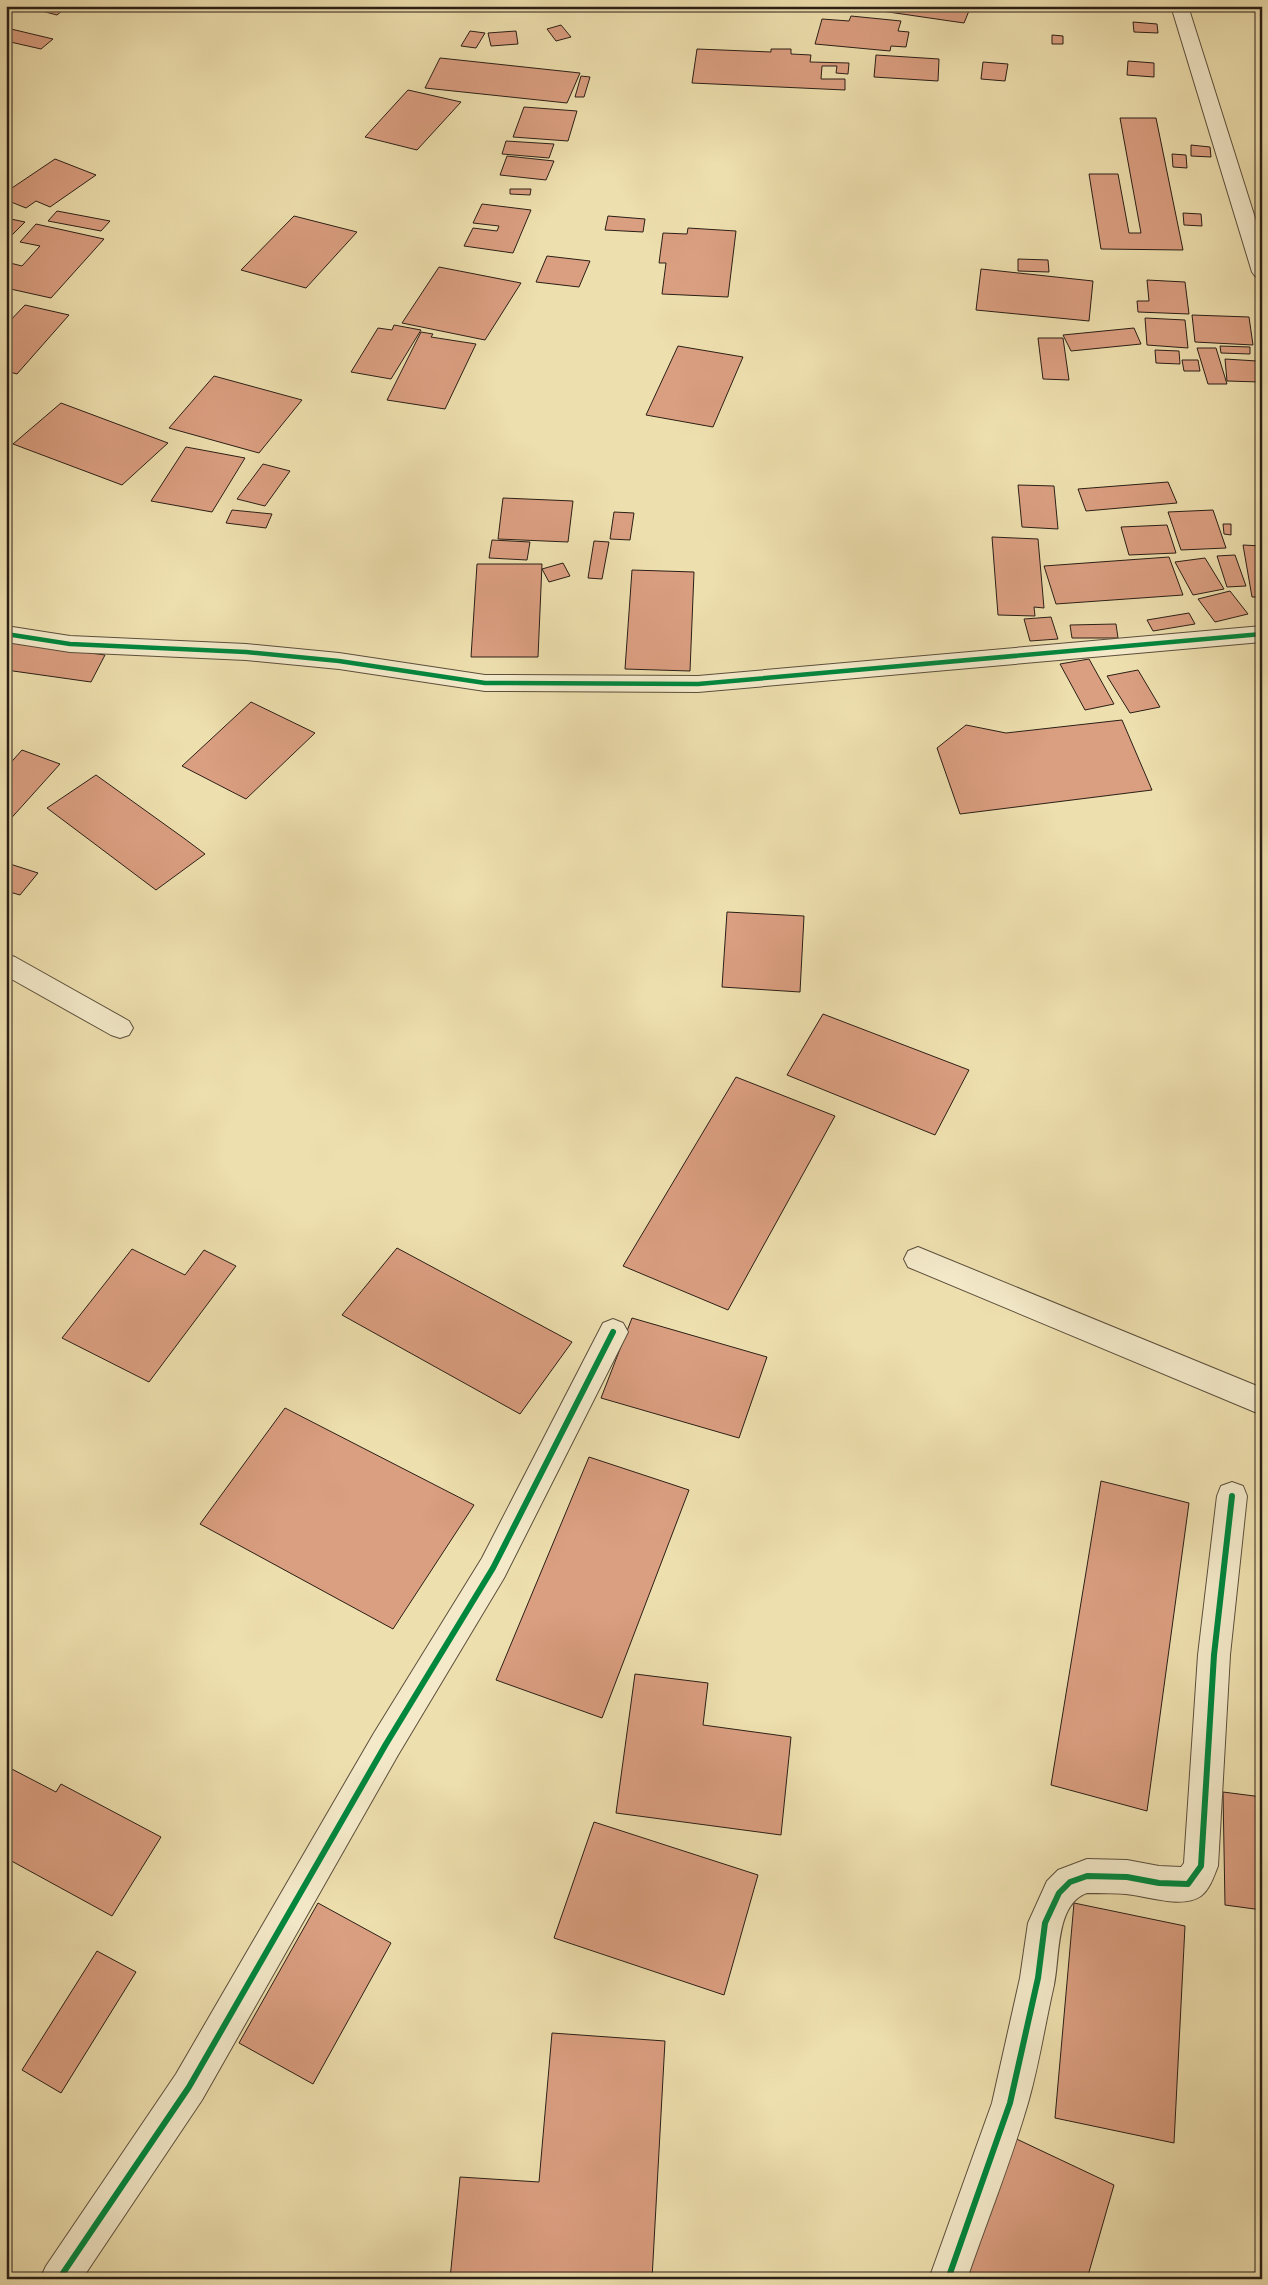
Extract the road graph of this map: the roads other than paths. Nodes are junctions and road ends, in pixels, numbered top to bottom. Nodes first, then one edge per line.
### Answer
1 (1179, 6) edge
2 (1262, 272) edge
3 (6, 634) edge
4 (1262, 634) edge
5 (6, 964) edge
6 (120, 1028) dead end
7 (918, 1259) dead end
8 (613, 1332) dead end
9 (1262, 1402) edge
10 (1232, 1496) dead end
11 (59, 2279) edge
12 (948, 2279) edge

1 - 2 street
3 - 4 street
5 - 6 street
7 - 9 street
8 - 11 street
10 - 12 street

